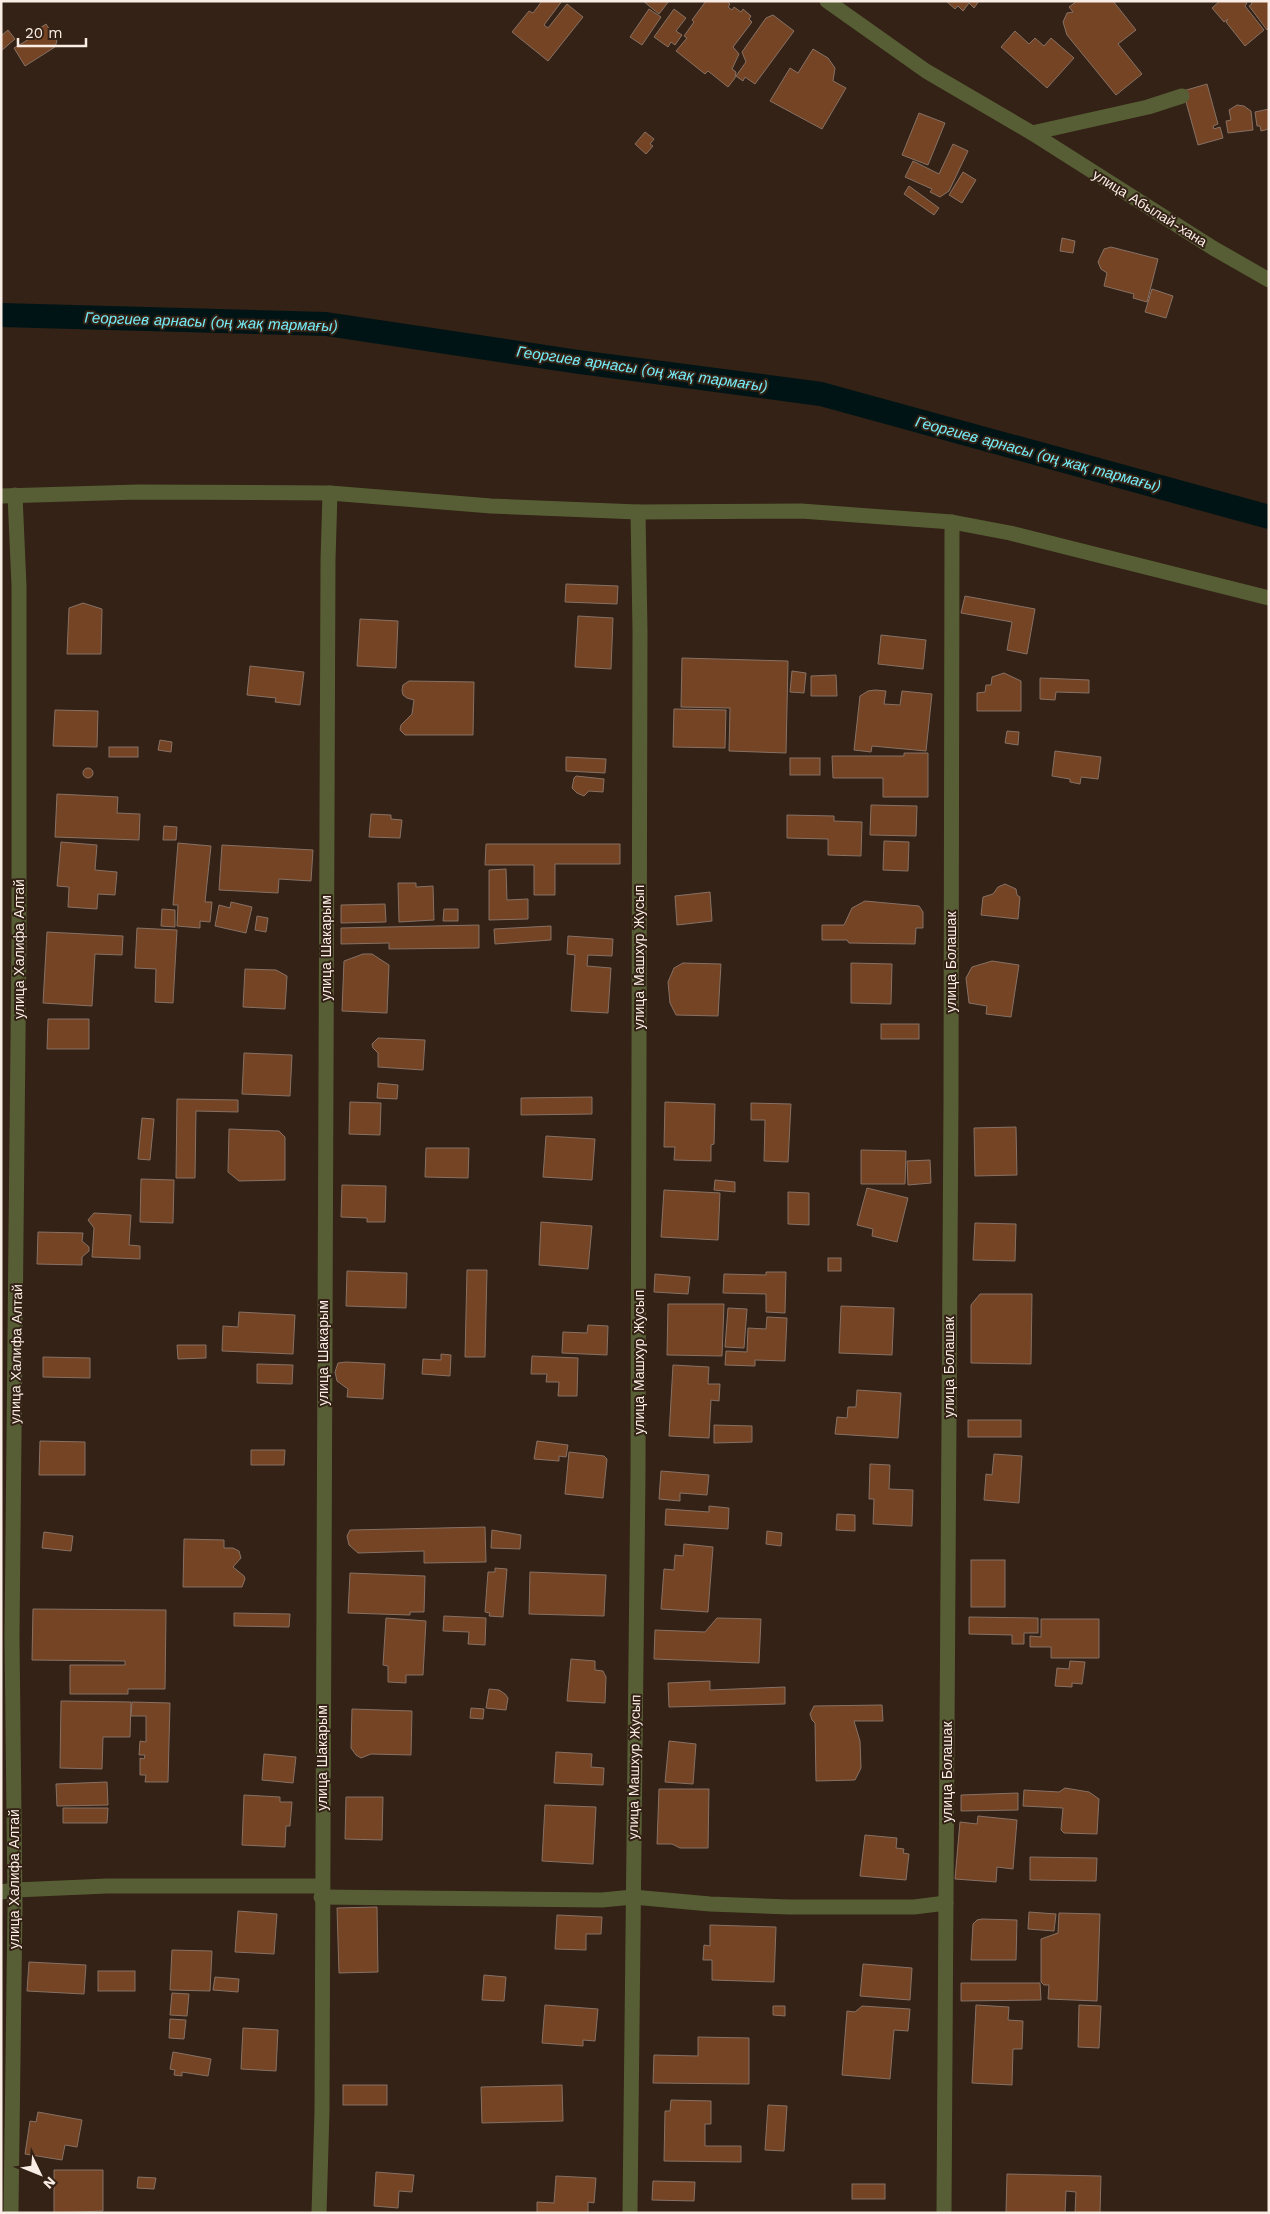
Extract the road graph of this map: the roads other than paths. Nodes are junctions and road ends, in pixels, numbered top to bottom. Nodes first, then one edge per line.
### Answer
1 (826, 1) edge
2 (1182, 96) dead end
3 (1032, 133) junction
4 (1269, 280) edge
5 (330, 493) junction
6 (8, 495) edge
7 (638, 512) junction
8 (952, 522) junction
9 (1269, 598) edge
10 (8, 1891) edge
11 (321, 1891) junction
12 (633, 1897) junction
13 (946, 1903) junction
14 (11, 2213) edge
15 (319, 2213) edge
16 (630, 2213) edge
17 (944, 2213) edge

1 - 3 street, улица Абылай-хана
2 - 3 street
3 - 4 street, улица Абылай-хана
5 - 6 street
5 - 7 street
5 - 11 street, улица Шакарым
6 - 10 street, улица Халифа Алтай
7 - 8 street
7 - 12 street, улица Машхур Жусып
8 - 9 street
8 - 13 street, улица Болашак
10 - 11 street
10 - 14 street, улица Халифа Алтай
11 - 12 street
11 - 15 street, улица Шакарым
12 - 13 street
12 - 16 street, улица Машхур Жусып
13 - 17 street, улица Болашак

